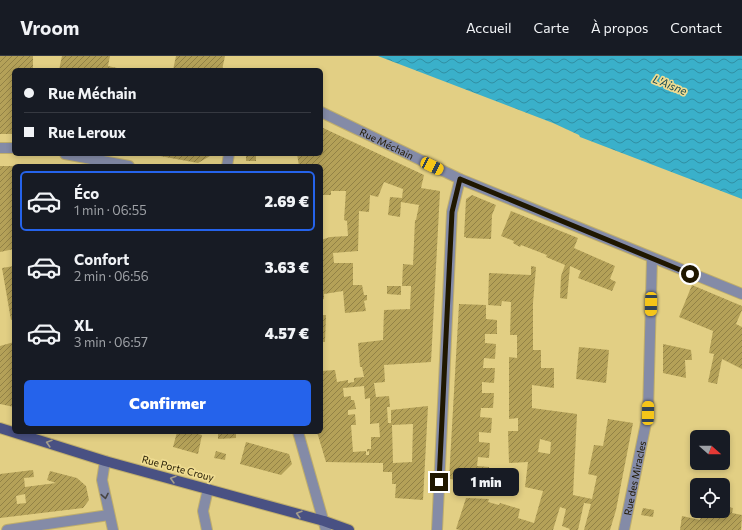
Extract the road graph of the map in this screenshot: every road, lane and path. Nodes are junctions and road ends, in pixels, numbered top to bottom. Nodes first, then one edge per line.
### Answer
1 (323, 113) edge
2 (0, 148) edge
3 (12, 148) edge
4 (76, 156) edge
5 (118, 164) edge
6 (460, 179) junction
7 (652, 258) junction
8 (742, 294) edge
9 (0, 428) edge
10 (12, 432) edge
11 (19, 434) edge
12 (299, 434) edge
13 (106, 461) junction
14 (208, 489) junction
15 (109, 515) junction
16 (325, 526) edge
17 (8, 530) edge
18 (113, 530) edge
19 (208, 530) edge
20 (349, 530) edge
21 (437, 530) edge
22 (624, 530) edge

1 - 6 street, Rue Méchain
2 - 3 street
4 - 5 street
6 - 7 street, Rue Méchain
6 - 21 street
7 - 8 street, Rue Méchain
7 - 22 street, Rue des Miracles
10 -> 9 main road, Rue Porte Crouy
13 -> 11 main road, Rue Porte Crouy
12 - 16 street
14 -> 13 main road, Rue Porte Crouy
13 -> 15 street
16 -> 14 main road, Rue Porte Crouy
14 - 19 street
15 - 17 street
15 - 18 street
16 - 20 main road, Rue Porte Crouy

